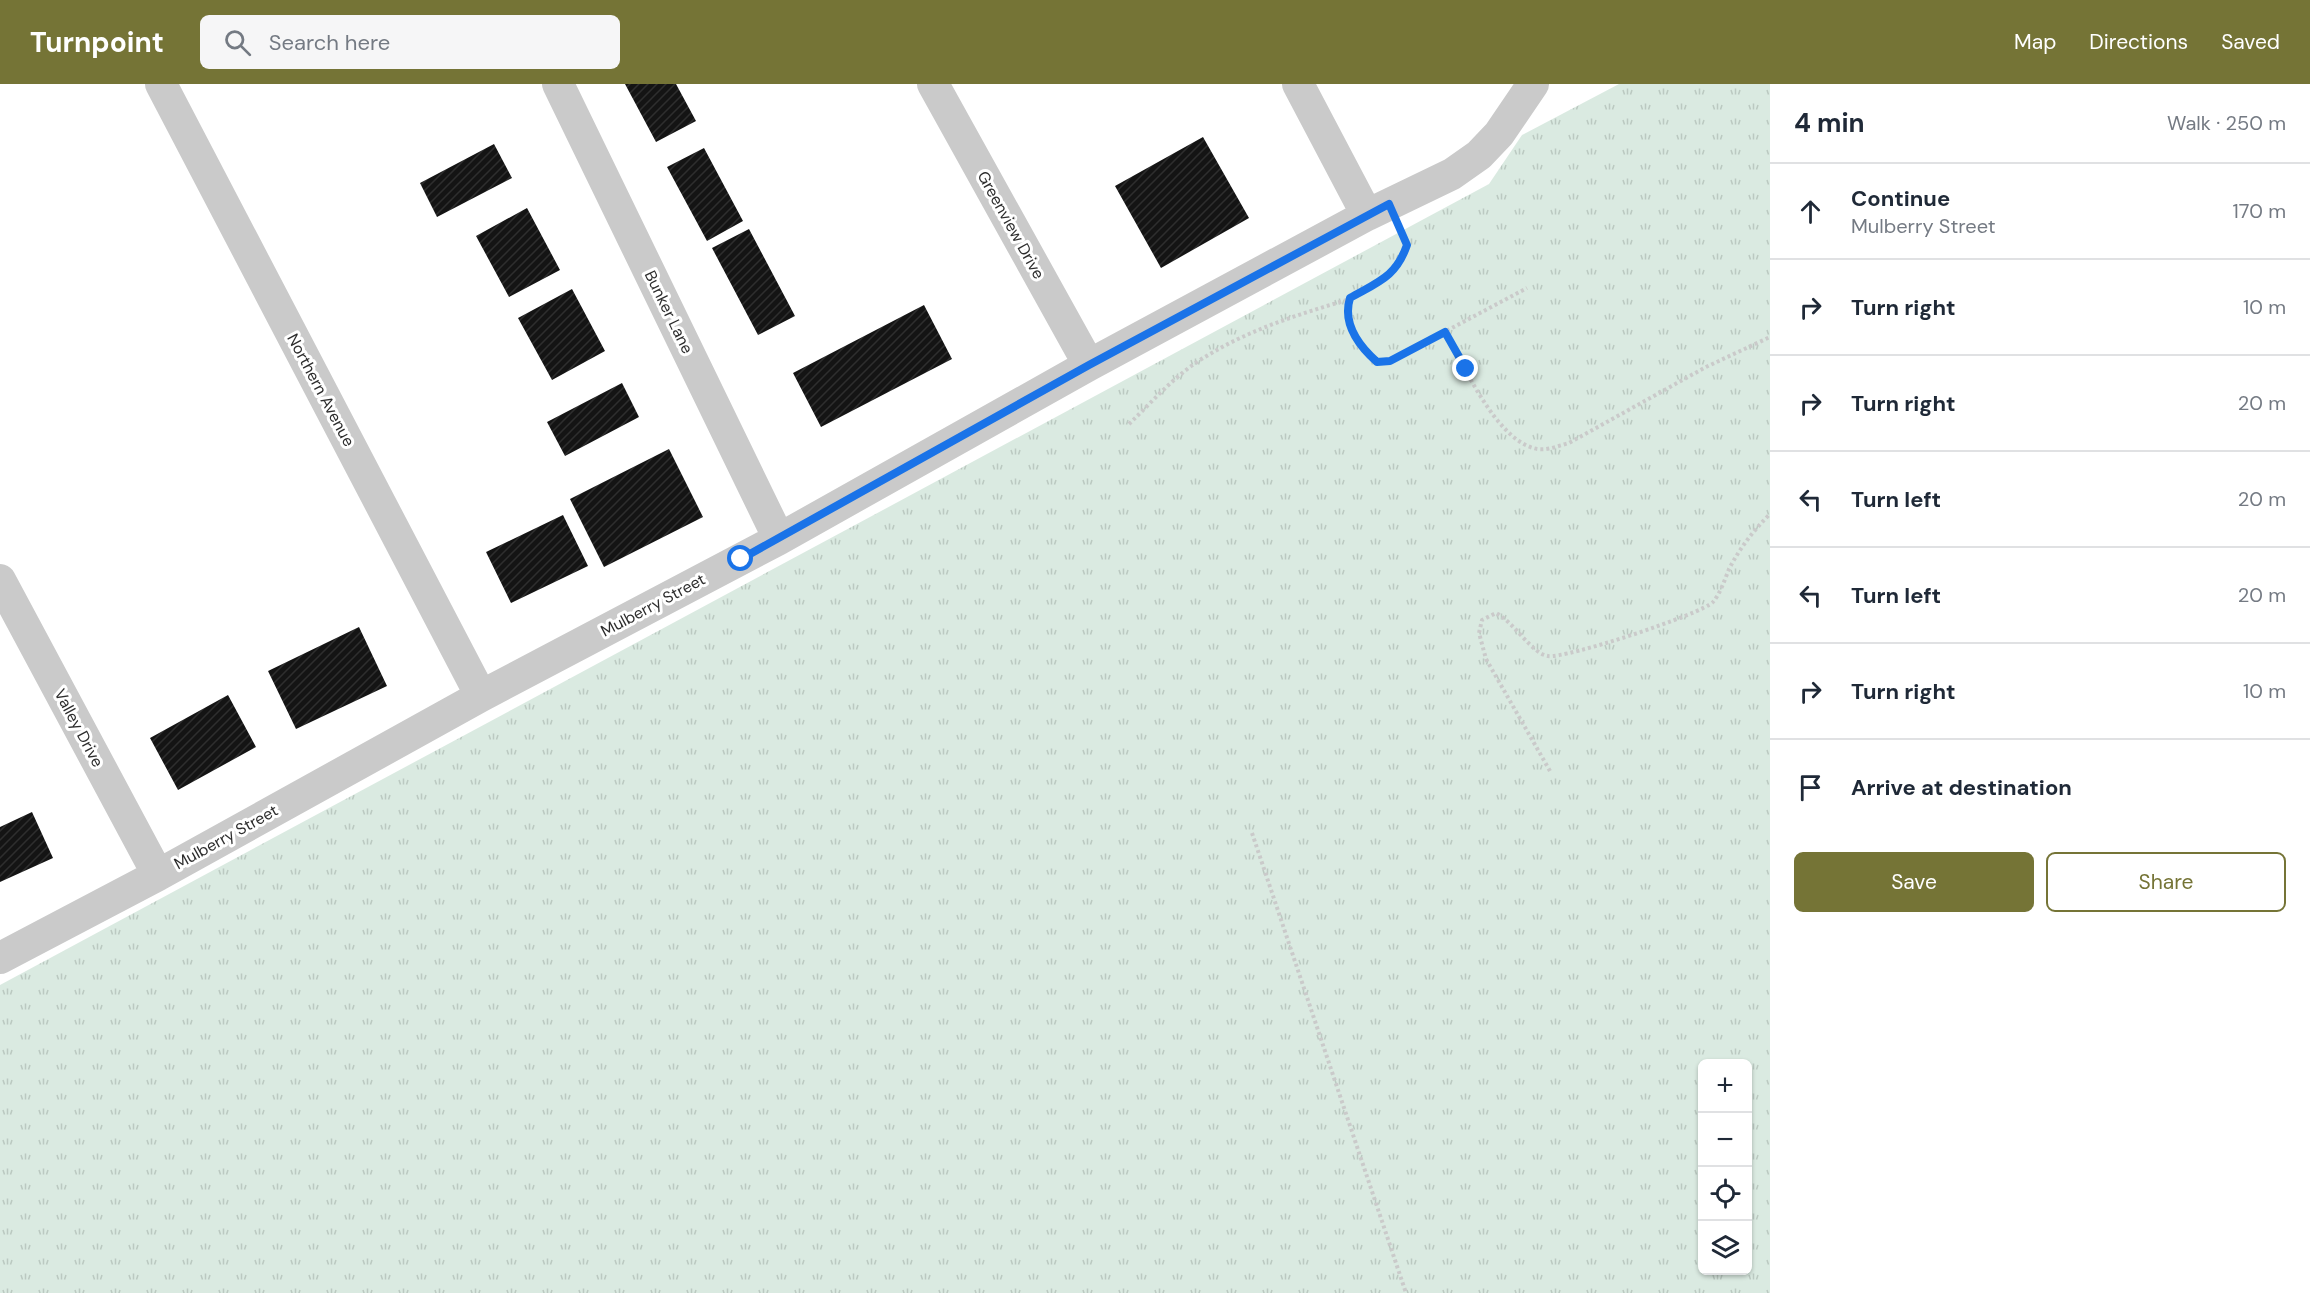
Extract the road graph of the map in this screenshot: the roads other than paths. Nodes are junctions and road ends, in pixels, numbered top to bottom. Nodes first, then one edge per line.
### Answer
1 (161, 84) edge
2 (558, 84) edge
3 (933, 84) edge
4 (1298, 84) edge
5 (1533, 84) edge
6 (1378, 210) junction
7 (1089, 365) junction
8 (780, 539) junction
9 (0, 580) edge
10 (481, 696) junction
11 (158, 875) junction
12 (0, 958) edge

1 - 10 street, Northern Avenue
2 - 8 street, Bunker Lane
3 - 7 street, Greenview Drive
4 - 6 street
5 - 6 street, Mulberry Street
6 - 7 street, Mulberry Street
7 - 8 street, Mulberry Street
8 - 10 street, Mulberry Street
9 - 11 street, Valley Drive
10 - 11 street, Mulberry Street
11 - 12 street, Mulberry Street

